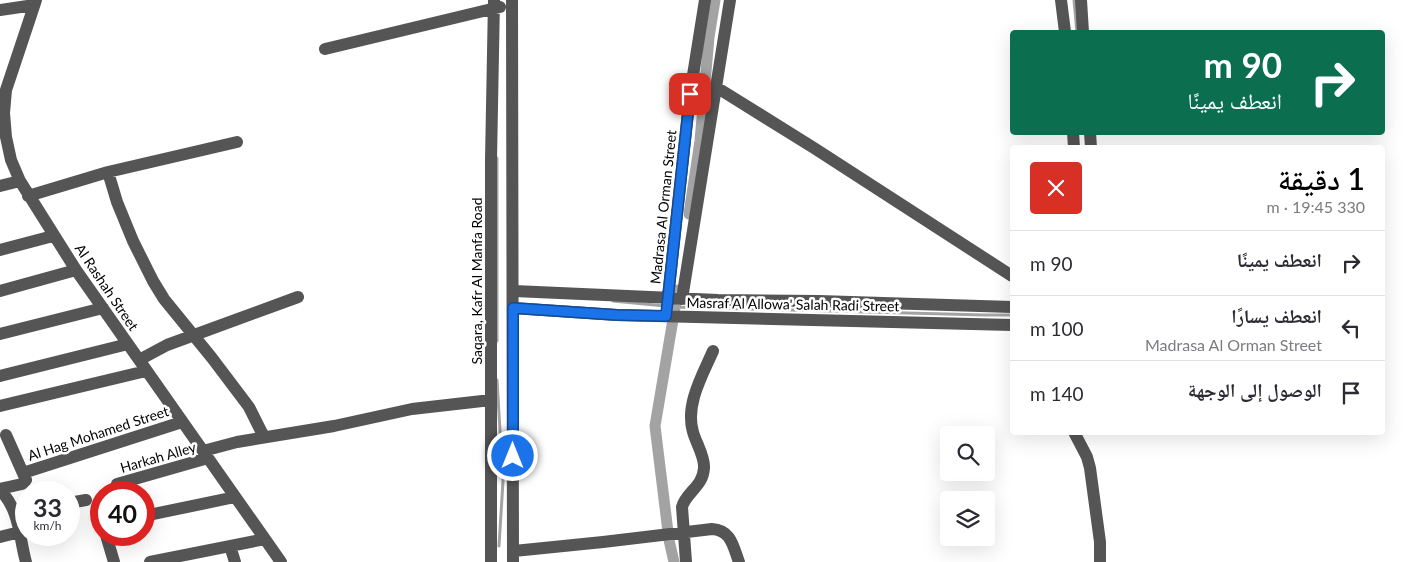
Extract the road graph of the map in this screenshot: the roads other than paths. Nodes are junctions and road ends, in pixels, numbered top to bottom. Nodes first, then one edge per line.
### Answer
1 (705, 0) edge
2 (730, 0) edge
3 (1061, 0) edge
4 (1081, 0) edge
5 (512, 2) edge
6 (35, 3) edge
7 (494, 4) edge
8 (0, 10) edge
9 (1065, 30) edge
10 (1083, 30) edge
11 (325, 49) dead end
12 (502, 87) junction
13 (716, 87) junction
14 (3, 90) edge
15 (237, 142) dead end
16 (108, 172) junction
17 (20, 182) junction
18 (0, 186) edge
19 (28, 196) junction
20 (53, 236) junction
21 (0, 250) edge
22 (76, 270) junction
23 (1010, 275) edge
24 (0, 290) edge
25 (514, 290) junction
26 (298, 297) dead end
27 (668, 298) junction
28 (682, 299) junction
29 (718, 300) junction
30 (797, 301) junction
31 (1010, 307) edge
32 (103, 308) junction
33 (513, 308) junction
34 (666, 316) junction
35 (718, 318) junction
36 (798, 319) junction
37 (1010, 325) edge
38 (0, 334) edge
39 (194, 335) junction
40 (128, 344) junction
41 (713, 351) dead end
42 (142, 366) junction
43 (0, 376) edge
44 (491, 400) junction
45 (0, 406) edge
46 (502, 421) junction
47 (182, 422) junction
48 (6, 435) dead end
49 (1076, 435) edge
50 (264, 437) junction
51 (205, 455) junction
52 (23, 473) junction
53 (126, 481) edge
54 (0, 489) edge
55 (235, 497) junction
56 (86, 500) dead end
57 (80, 501) edge
58 (15, 506) edge
59 (155, 514) edge
60 (15, 533) edge
61 (683, 533) junction
62 (0, 537) edge
63 (265, 539) junction
64 (23, 546) edge
65 (109, 546) edge
66 (230, 546) junction
67 (513, 556) edge
68 (193, 558) edge
69 (26, 562) edge
70 (114, 562) edge
71 (150, 562) edge
72 (234, 562) edge
73 (281, 562) edge
74 (491, 562) edge
75 (686, 562) edge
76 (739, 562) edge
77 (1100, 562) edge

1 - 27 street, Madrasa Al Orman Street
2 - 13 street, Madrasa Al Orman Street
3 - 9 street
4 - 10 street
5 - 7 street
5 - 12 street, Saqara, Kafr Al Manfa Road
6 - 8 street
6 - 14 street, Al Rashah Street
7 - 11 street
7 - 12 street, Saqara, Kafr Al Manfa Road
12 - 25 street, Saqara, Kafr Al Manfa Road
12 - 44 street, Saqara, Kafr Al Manfa Road
13 - 23 street
13 - 28 street, Madrasa Al Orman Street
14 - 17 street, Al Rashah Street
15 - 16 street
16 - 19 street
16 - 39 street
17 - 18 street
17 - 19 street, Al Rashah Street
19 - 20 street, Al Rashah Street
20 - 21 street
20 - 22 street, Al Rashah Street
22 - 24 street
22 - 32 street, Al Rashah Street
25 - 27 street, Masraf Al Allowa' Salah Radi Street
25 - 33 street, Saqara, Kafr Al Manfa Road
26 - 39 street
27 - 28 street, Masraf Al Allowa' Salah Radi Street
27 - 34 street, Madrasa Al Orman Street
28 - 29 street, Masraf Al Allowa' Salah Radi Street
29 - 30 street, Masraf Al Allowa' Salah Radi Street
29 - 35 street
30 - 31 street, Masraf Al Allowa' Salah Radi Street
30 - 36 street
32 - 38 street
32 - 40 street, Al Rashah Street
33 - 34 street, Masraf Al Allowa' Salah Radi Street
33 - 46 street, Saqara, Kafr Al Manfa Road
34 - 35 street, Masraf Al Allowa' Salah Radi Street
35 - 36 street, Masraf Al Allowa' Salah Radi Street
36 - 37 street, Masraf Al Allowa' Salah Radi Street
39 - 42 street
39 - 50 street
40 - 42 street, Al Rashah Street
40 - 43 street
41 - 61 street
42 - 45 street
42 - 47 street, Al Rashah Street
44 - 46 street, Saqara, Kafr Al Manfa Road
44 - 50 street, Harkah Alley
46 - 67 street, Saqara, Kafr Al Manfa Road
46 - 74 street, Saqara, Kafr Al Manfa Road
47 - 51 street, Al Rashah Street
47 - 52 street, Al Hag Mohamed Street
48 - 52 street
49 - 77 street
50 - 51 street, Harkah Alley
51 - 53 street, Harkah Alley
51 - 55 street, Al Rashah Street
52 - 54 street
54 - 58 street
55 - 59 street
55 - 63 street, Al Rashah Street
56 - 57 street
60 - 62 street
61 - 67 street
61 - 75 street
61 - 76 street
63 - 66 street
63 - 73 street, Al Rashah Street
64 - 69 street
65 - 70 street
66 - 68 street
66 - 72 street
68 - 71 street

